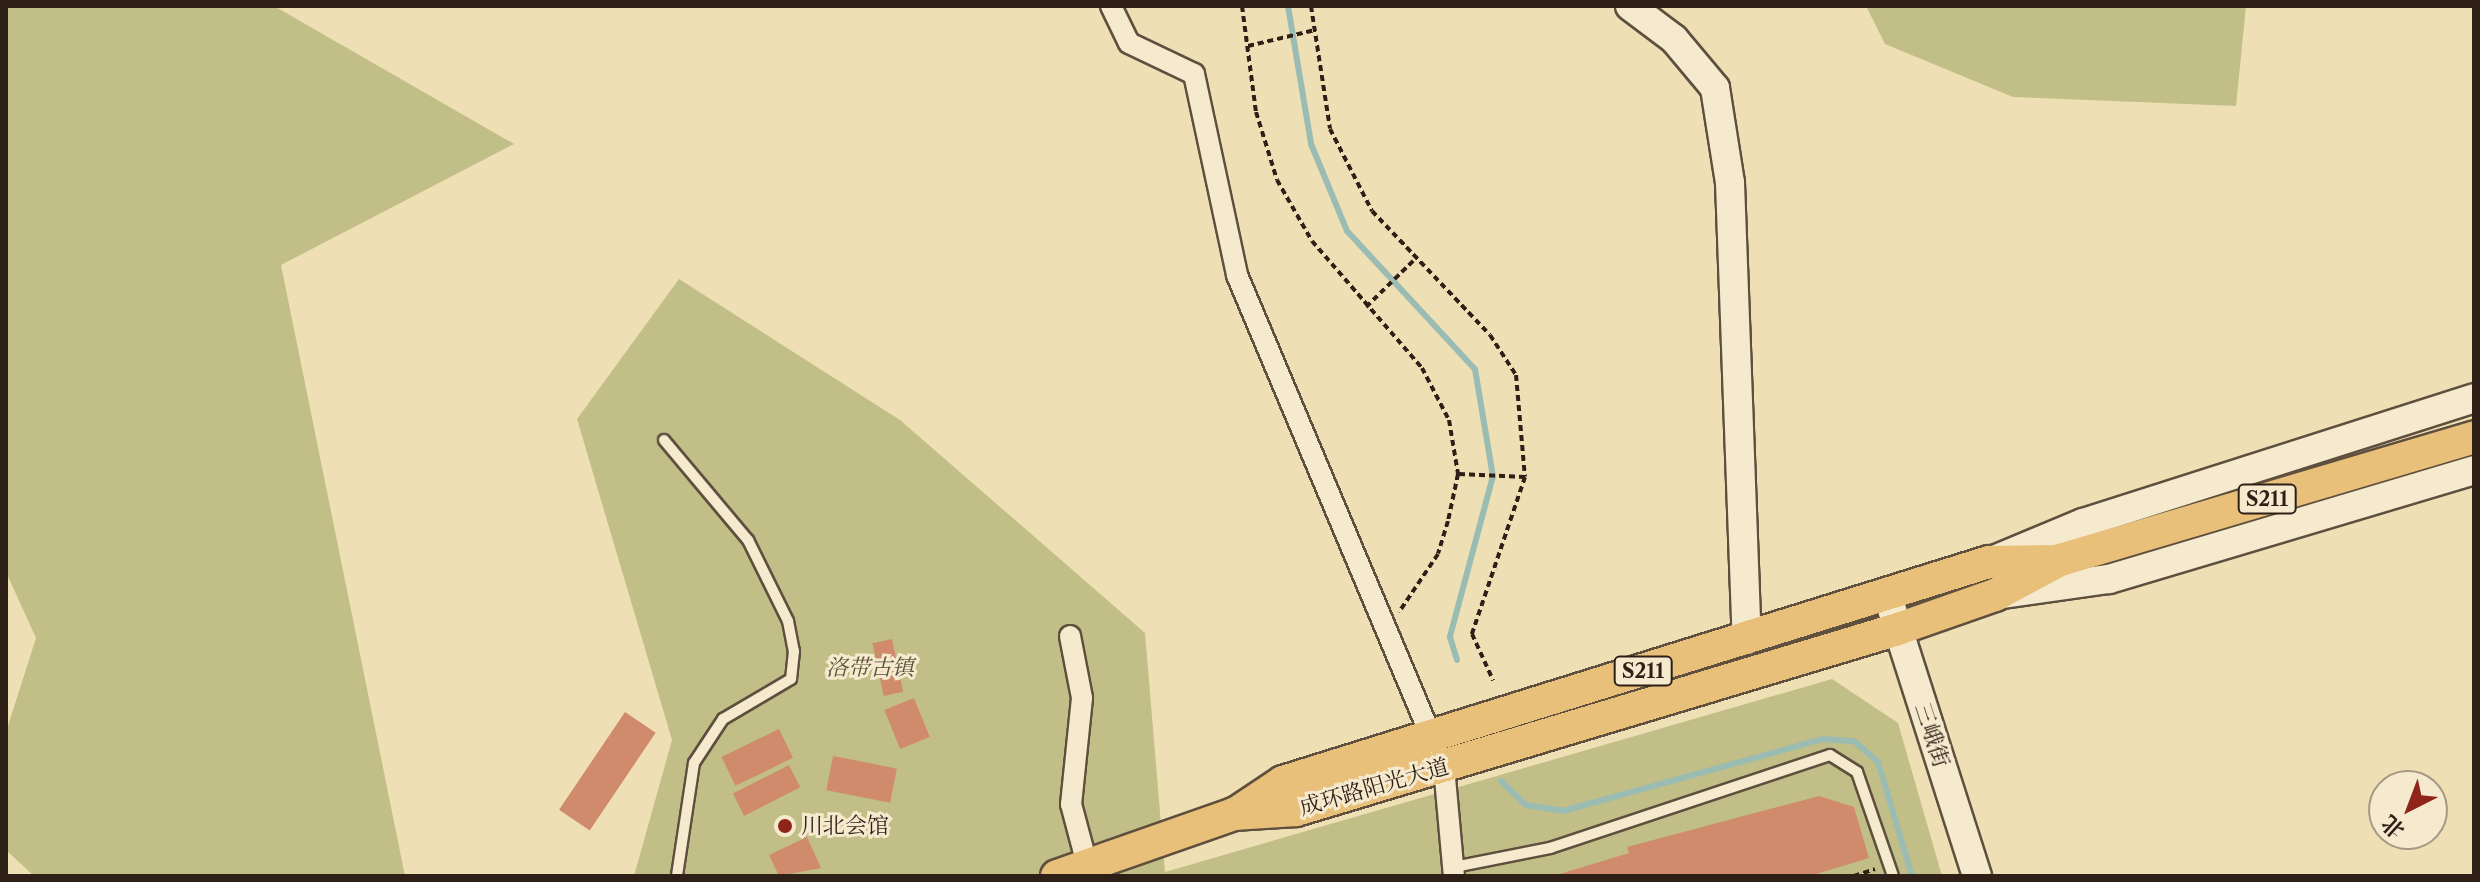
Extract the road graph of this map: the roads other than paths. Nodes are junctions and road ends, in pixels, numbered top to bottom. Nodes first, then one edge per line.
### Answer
1 (1111, 6) edge
2 (1630, 6) edge
3 (2474, 398) edge
4 (2474, 437) edge
5 (664, 440) dead end
6 (2474, 470) edge
7 (2060, 560) junction
8 (1989, 562) junction
9 (1887, 594) junction
10 (1995, 595) junction
11 (1898, 629) junction
12 (1070, 636) dead end
13 (1747, 640) junction
14 (1433, 736) junction
15 (1444, 767) junction
16 (1234, 814) junction
17 (1087, 864) junction
18 (1454, 872) edge
19 (677, 876) edge
20 (1057, 876) edge
21 (1893, 876) edge
22 (1977, 876) edge

1 - 14 street
2 - 13 street
3 - 8 street
4 - 7 main road, 成环路阳光大道 / S211
5 - 19 lane
6 - 10 street
7 - 8 main road, 成环路阳光大道 / S211
7 - 10 main road, 成环路阳光大道 / S211
8 - 9 main road, 成环路阳光大道 / S211
9 - 11 street, 三峨街
9 - 13 main road, 成环路阳光大道 / S211
10 - 11 main road, 成环路阳光大道 / S211
11 - 15 main road, 成环路阳光大道 / S211
11 - 22 street, 三峨街
12 - 17 street
13 - 14 main road, 成环路阳光大道 / S211
14 - 15 street
14 - 16 main road, 成环路阳光大道 / S211
15 - 16 main road, 成环路阳光大道 / S211
15 - 18 street
16 - 17 main road, S211
17 - 20 main road, S211
18 - 21 lane

